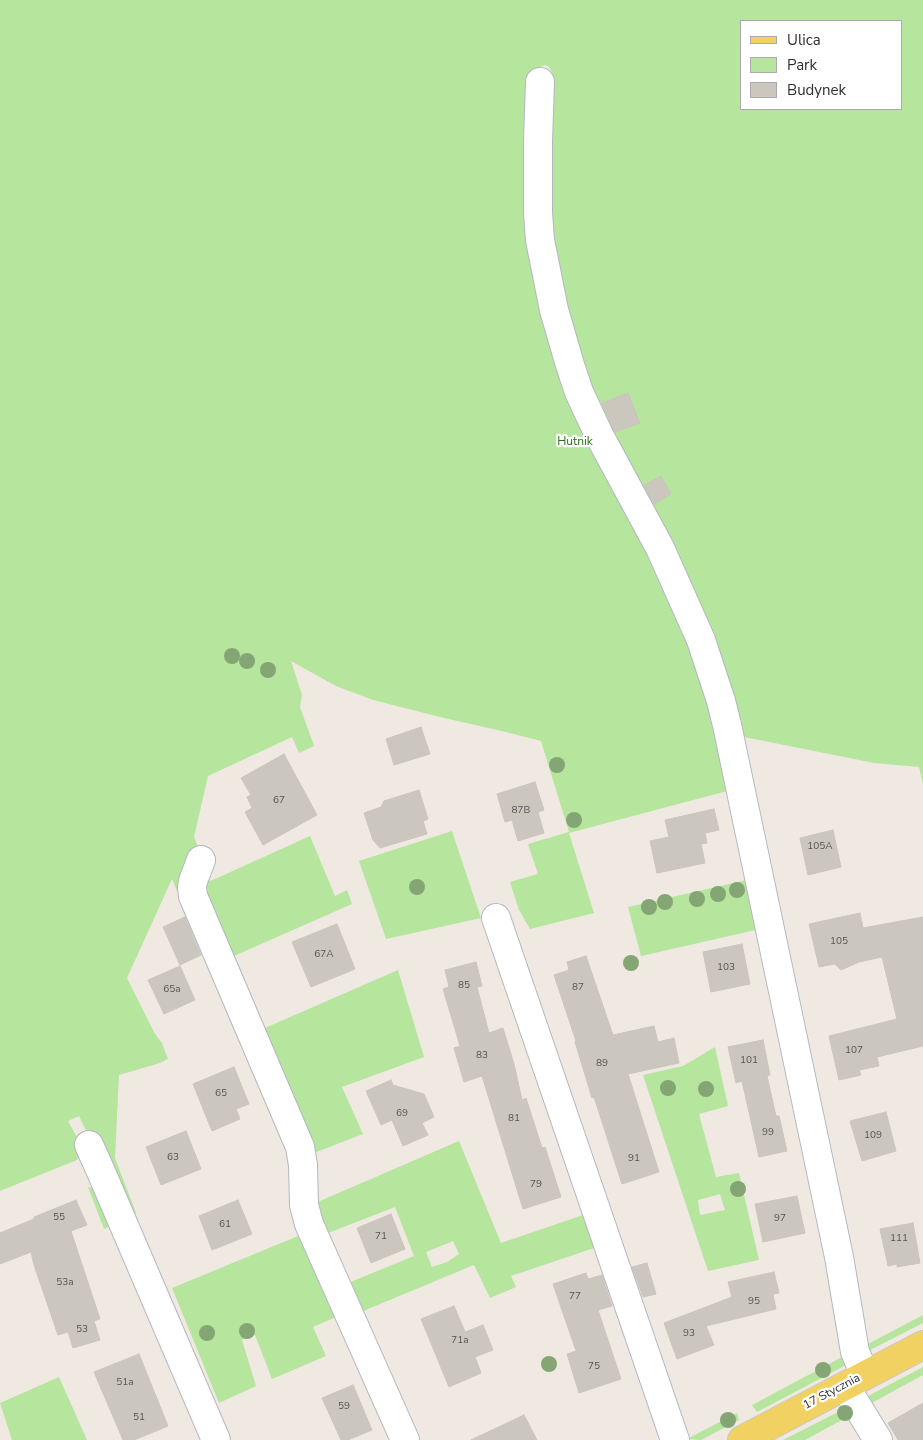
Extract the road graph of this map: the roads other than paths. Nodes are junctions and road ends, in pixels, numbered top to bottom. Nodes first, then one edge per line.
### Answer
1 (540, 82) dead end
2 (201, 860) dead end
3 (496, 918) dead end
4 (89, 1145) dead end
5 (923, 1345) edge
6 (855, 1380) junction
7 (216, 1440) edge
8 (405, 1440) edge
9 (675, 1440) edge
10 (742, 1440) edge
11 (878, 1440) edge

1 - 6 street
2 - 8 street
3 - 9 street
4 - 7 street
5 - 6 main road, 17 Stycznia
6 - 10 main road, 17 Stycznia
6 - 11 street

